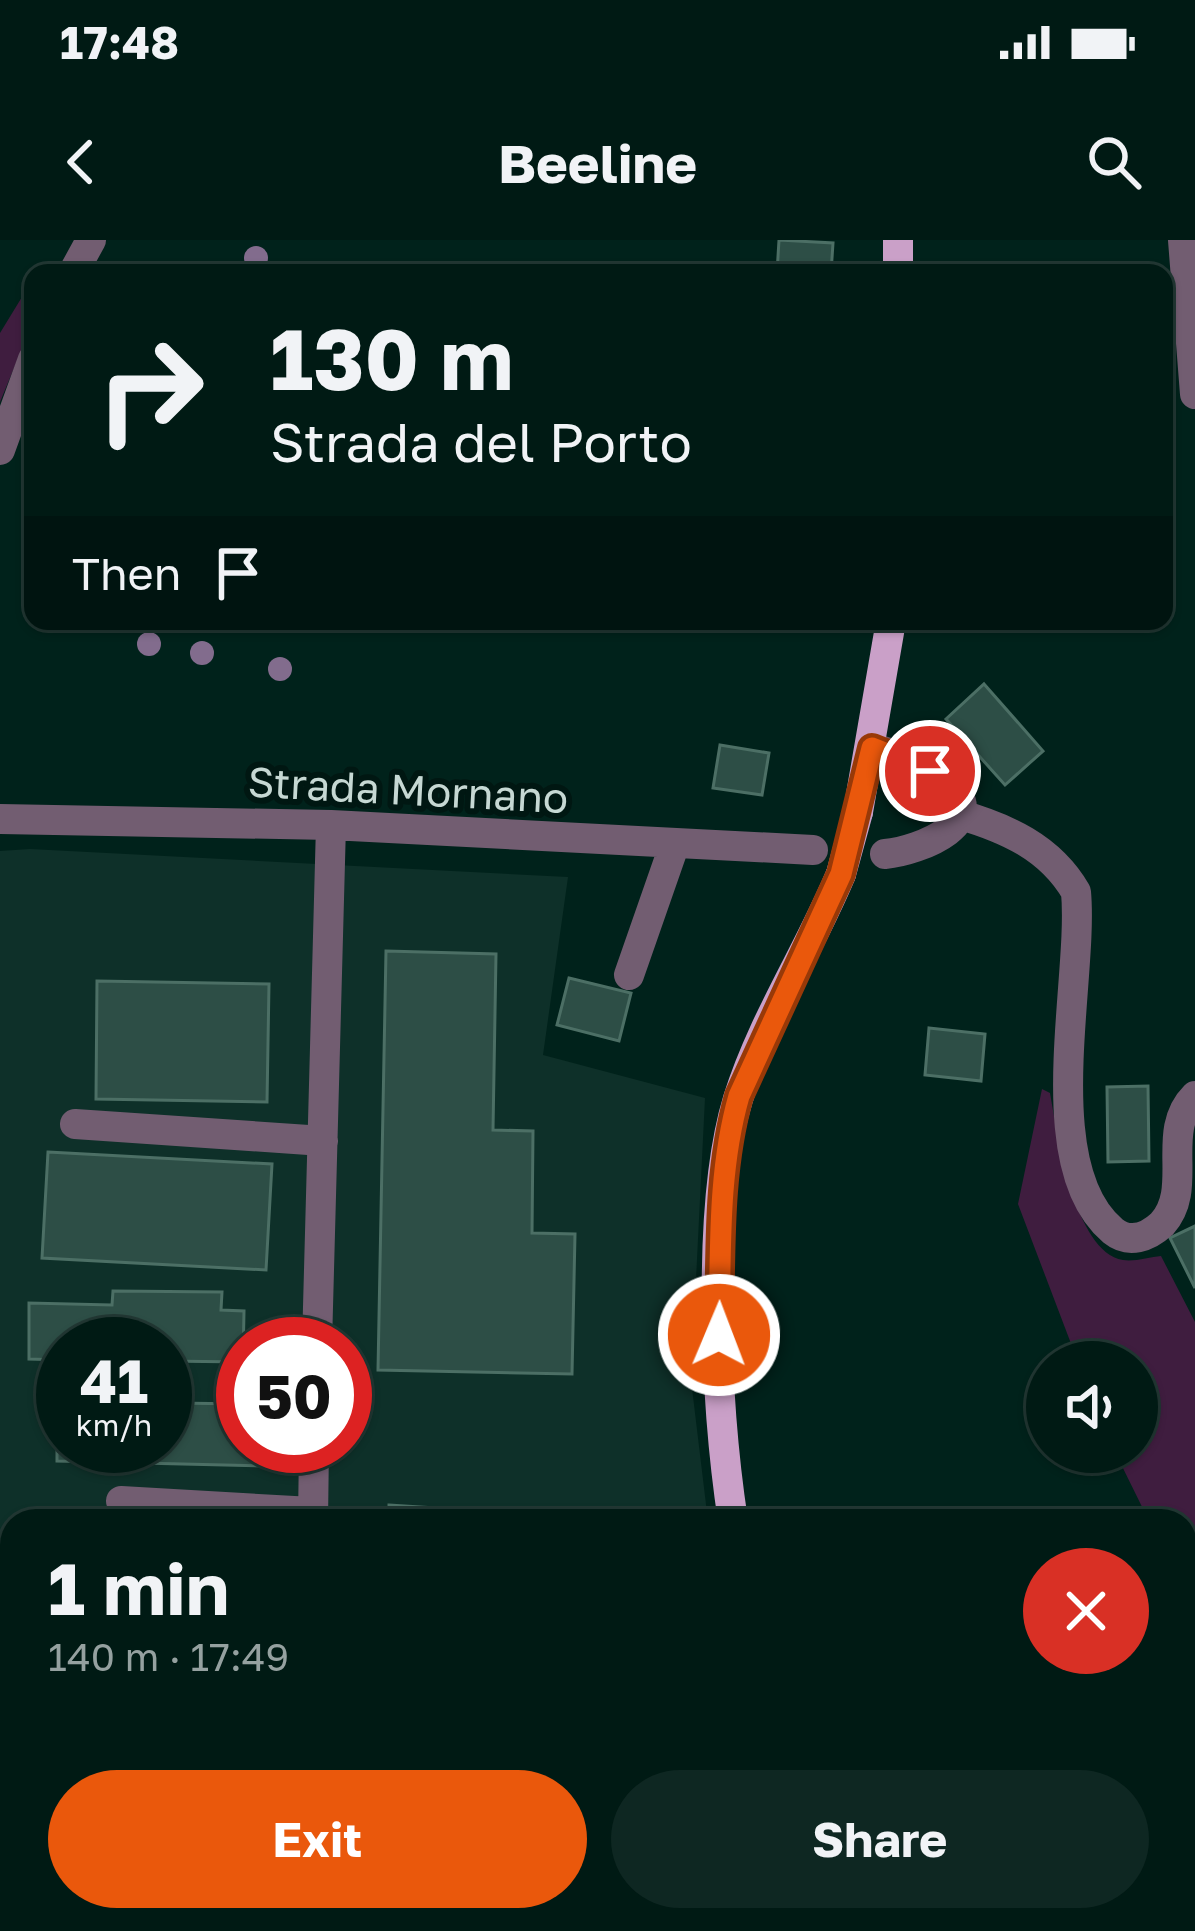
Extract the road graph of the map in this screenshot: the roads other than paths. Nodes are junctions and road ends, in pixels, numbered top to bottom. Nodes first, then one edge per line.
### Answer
1 (1183, 240) edge
2 (24, 383) edge
3 (1195, 394) edge
4 (0, 450) edge
5 (890, 630) edge
6 (872, 748) junction
7 (958, 814) junction
8 (0, 819) edge
9 (331, 825) junction
10 (674, 846) junction
11 (812, 850) dead end
12 (885, 854) dead end
13 (629, 974) dead end
14 (1195, 1096) edge
15 (74, 1124) dead end
16 (323, 1141) junction
17 (318, 1317) edge
18 (314, 1473) edge
19 (121, 1501) dead end
20 (223, 1509) edge
21 (313, 1509) edge
22 (732, 1509) edge

1 - 3 street
2 - 4 street
5 - 6 main road
6 - 7 street
6 - 22 main road, bridge
7 - 12 street
7 - 14 street
8 - 9 street, Strada Mornano
9 - 10 street, Strada Mornano
9 - 16 street
10 - 11 street, Strada Mornano
10 - 13 street
15 - 16 street
16 - 17 street
18 - 21 street
19 - 20 street

